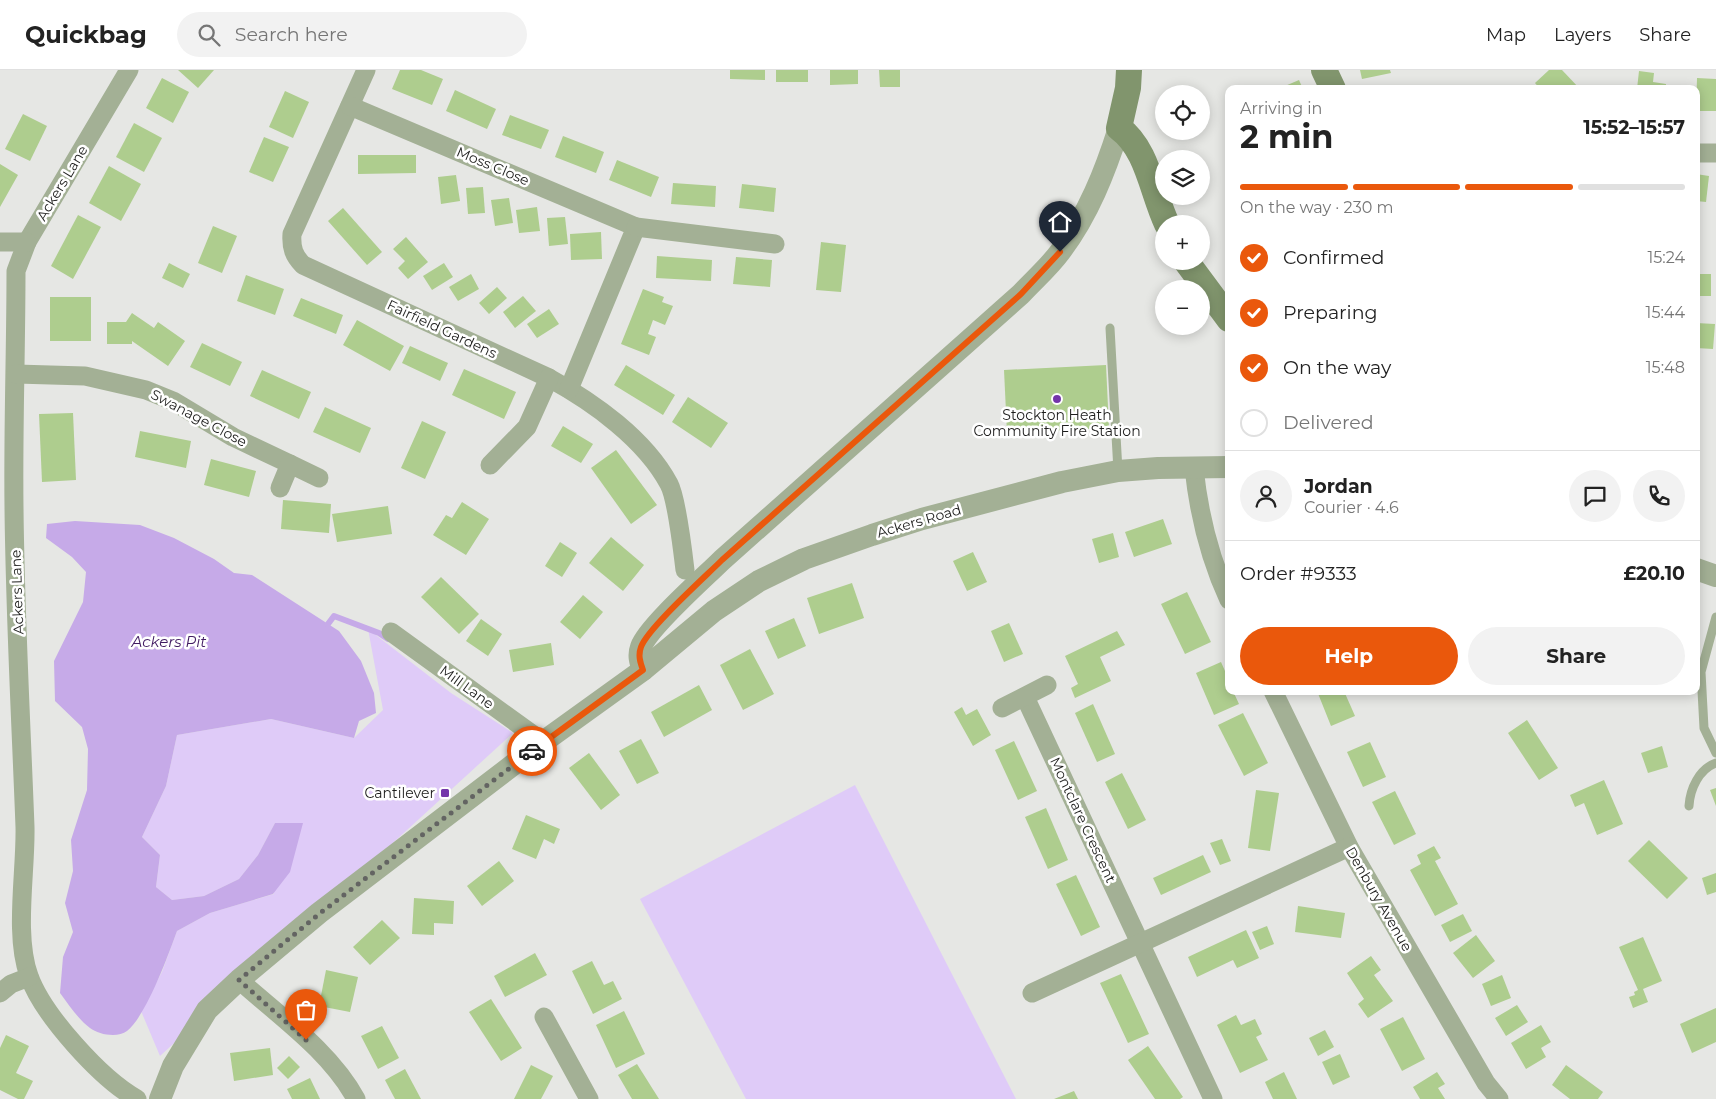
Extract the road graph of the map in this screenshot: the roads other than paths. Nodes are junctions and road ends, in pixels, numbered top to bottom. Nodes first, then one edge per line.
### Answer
1 (129, 70) edge
2 (366, 70) edge
3 (1129, 70) edge
4 (1324, 70) edge
5 (1331, 85) edge
6 (350, 106) junction
7 (1119, 128) junction
8 (1700, 153) edge
9 (1716, 153) edge
10 (1164, 215) edge
11 (636, 227) junction
12 (0, 242) edge
13 (26, 242) junction
14 (775, 244) dead end
15 (1193, 270) edge
16 (1225, 314) edge
17 (1110, 328) dead end
18 (16, 374) junction
19 (549, 378) junction
20 (569, 389) junction
21 (290, 464) junction
22 (490, 465) dead end
23 (1225, 467) edge
24 (1194, 468) junction
25 (1118, 471) junction
26 (319, 478) dead end
27 (280, 488) dead end
28 (7, 508) edge
29 (685, 570) dead end
30 (1700, 570) edge
31 (1716, 576) edge
32 (1225, 592) edge
33 (1716, 616) edge
34 (391, 632) dead end
35 (643, 670) junction
36 (1046, 685) dead end
37 (1275, 695) edge
38 (1025, 696) junction
39 (1002, 708) dead end
40 (543, 742) junction
41 (1716, 753) edge
42 (1716, 763) edge
43 (1689, 806) dead end
44 (1348, 847) junction
45 (1140, 944) junction
46 (29, 977) junction
47 (239, 980) junction
48 (0, 993) edge
49 (1032, 993) dead end
50 (544, 1017) dead end
51 (137, 1099) edge
52 (160, 1099) edge
53 (356, 1099) edge
54 (589, 1099) edge
55 (1213, 1099) edge
56 (1499, 1099) edge

1 - 13 street, Ackers Lane
2 - 6 street, Fairfield Gardens
3 - 7 main road
4 - 5 main road
6 - 11 street, Moss Close
6 - 19 street, Fairfield Gardens
7 - 10 main road
7 - 35 street
8 - 9 street
11 - 14 street, Moss Close
11 - 20 street
12 - 13 street
13 - 18 street, Ackers Lane
15 - 16 main road
17 - 25 lane
18 - 21 street, Swanage Close
18 - 28 street, Ackers Lane
19 - 20 street, Fairfield Gardens
19 - 22 street
20 - 29 street, Fairfield Gardens
21 - 26 street, Swanage Close
21 - 27 street
23 - 24 street, Ackers Road
24 - 25 street, Ackers Road
24 - 32 street
25 - 35 street, Ackers Road
28 - 46 street, Ackers Lane
30 - 31 street
33 - 41 lane
34 - 40 street, Mill Lane
35 - 40 street, Ackers Road
36 - 38 street
37 - 44 street, Denbury Avenue
38 - 39 street
38 - 45 street, Montclare Crescent
40 - 47 street, Ackers Road
42 - 43 lane
44 - 45 street
44 - 56 street, Denbury Avenue
45 - 49 street
45 - 55 street, Montclare Crescent
46 - 48 street
46 - 51 street, Ackers Lane
47 - 52 street, Ackers Road
47 - 53 street
50 - 54 street

